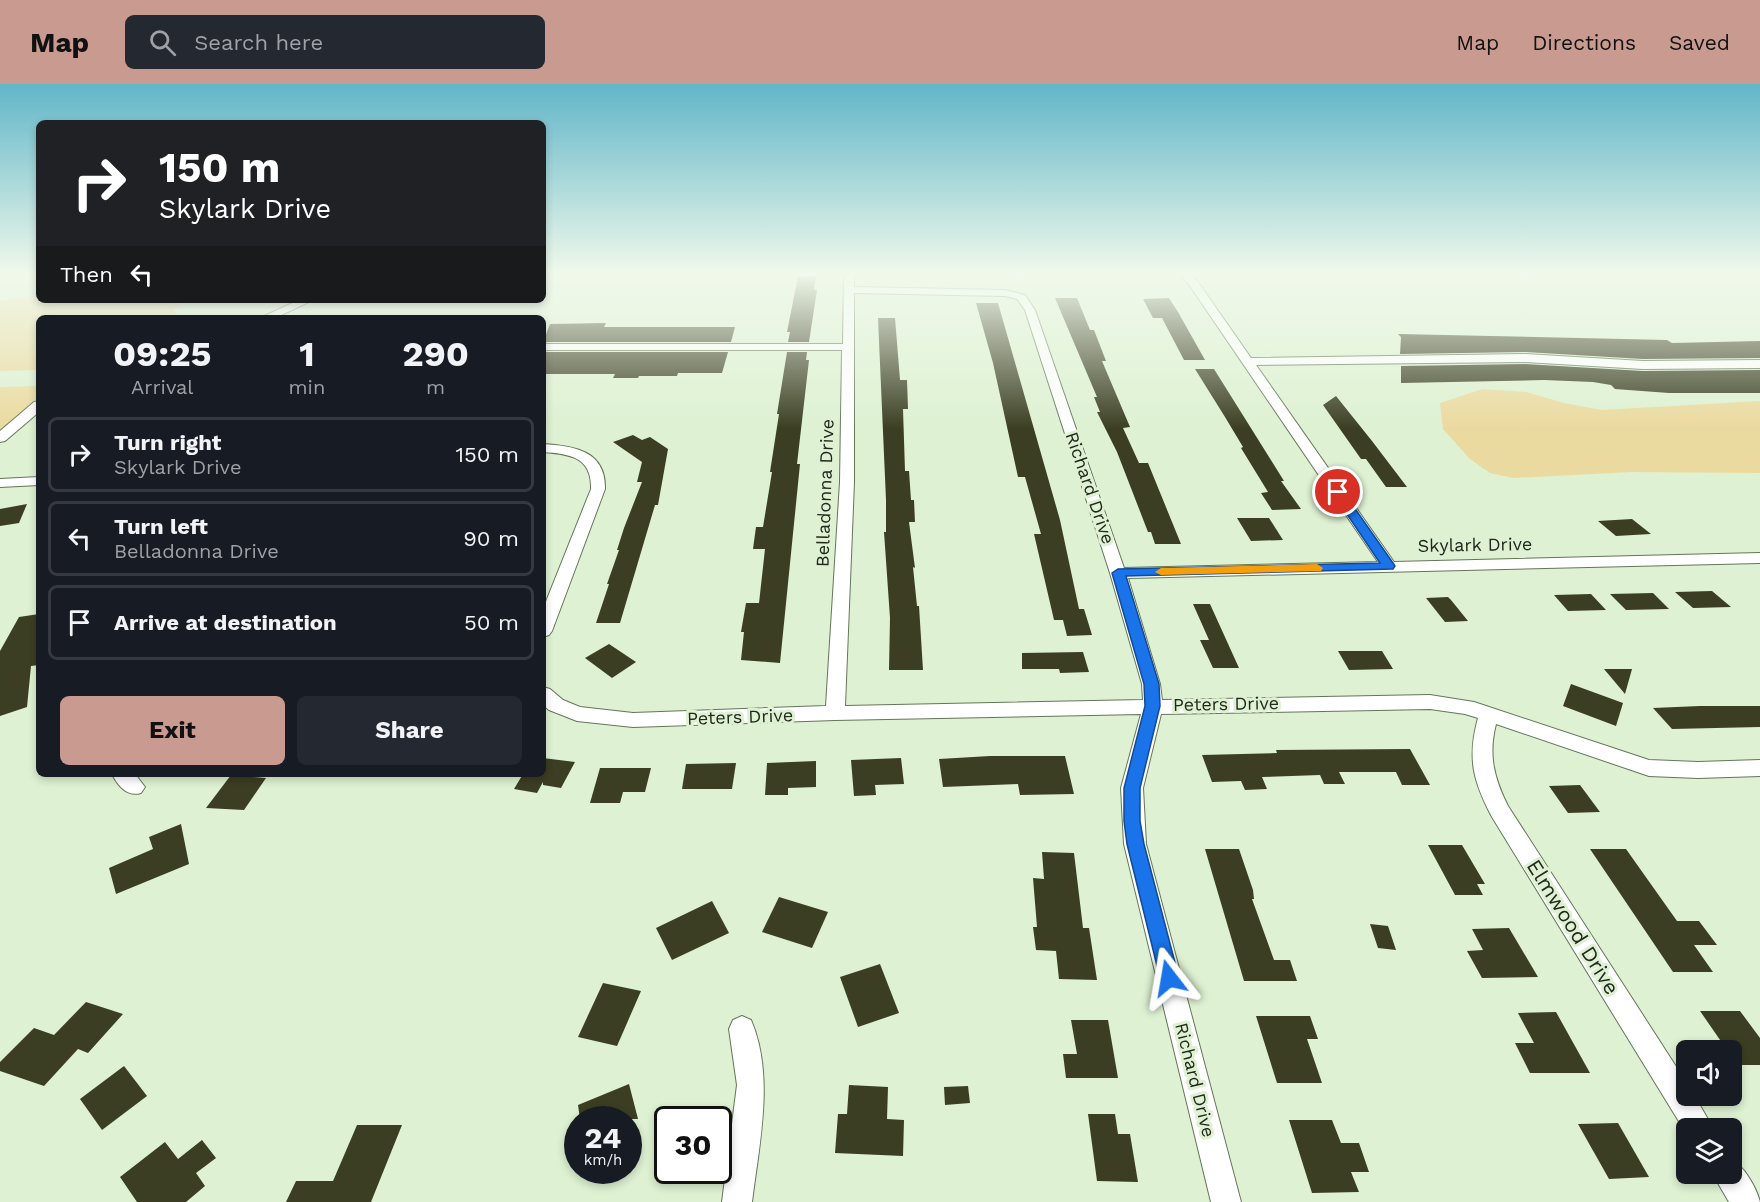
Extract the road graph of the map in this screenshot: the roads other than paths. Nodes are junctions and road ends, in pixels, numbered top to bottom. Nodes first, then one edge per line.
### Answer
1 (847, 325) edge
2 (1035, 325) edge
3 (1223, 325) edge
4 (546, 347) edge
5 (847, 347) junction
6 (1248, 362) junction
7 (1760, 364) edge
8 (36, 408) edge
9 (0, 438) edge
10 (546, 448) edge
11 (36, 481) edge
12 (0, 483) edge
13 (1760, 558) edge
14 (1389, 566) junction
15 (1118, 573) junction
16 (546, 623) edge
17 (546, 697) edge
18 (1153, 706) junction
19 (835, 713) junction
20 (1489, 715) junction
21 (1760, 768) edge
22 (742, 1029) dead end
23 (1693, 1118) edge
24 (1734, 1184) edge
25 (737, 1202) edge
26 (1226, 1202) edge
27 (1746, 1202) edge

1 - 5 street, Belladonna Drive
2 - 15 street, Richard Drive
3 - 6 street
4 - 5 street
5 - 19 street, Belladonna Drive
6 - 7 street
6 - 14 street
8 - 9 street
10 - 16 street
11 - 12 street
13 - 14 street, Skylark Drive
14 - 15 street, Skylark Drive
15 - 18 street, Richard Drive
17 - 19 street, Peters Drive
18 - 19 street, Peters Drive
18 - 20 street, Peters Drive
18 - 26 street, Richard Drive
20 - 21 street, Peters Drive
20 - 23 street, Elmwood Drive
22 - 25 street
24 - 27 street

